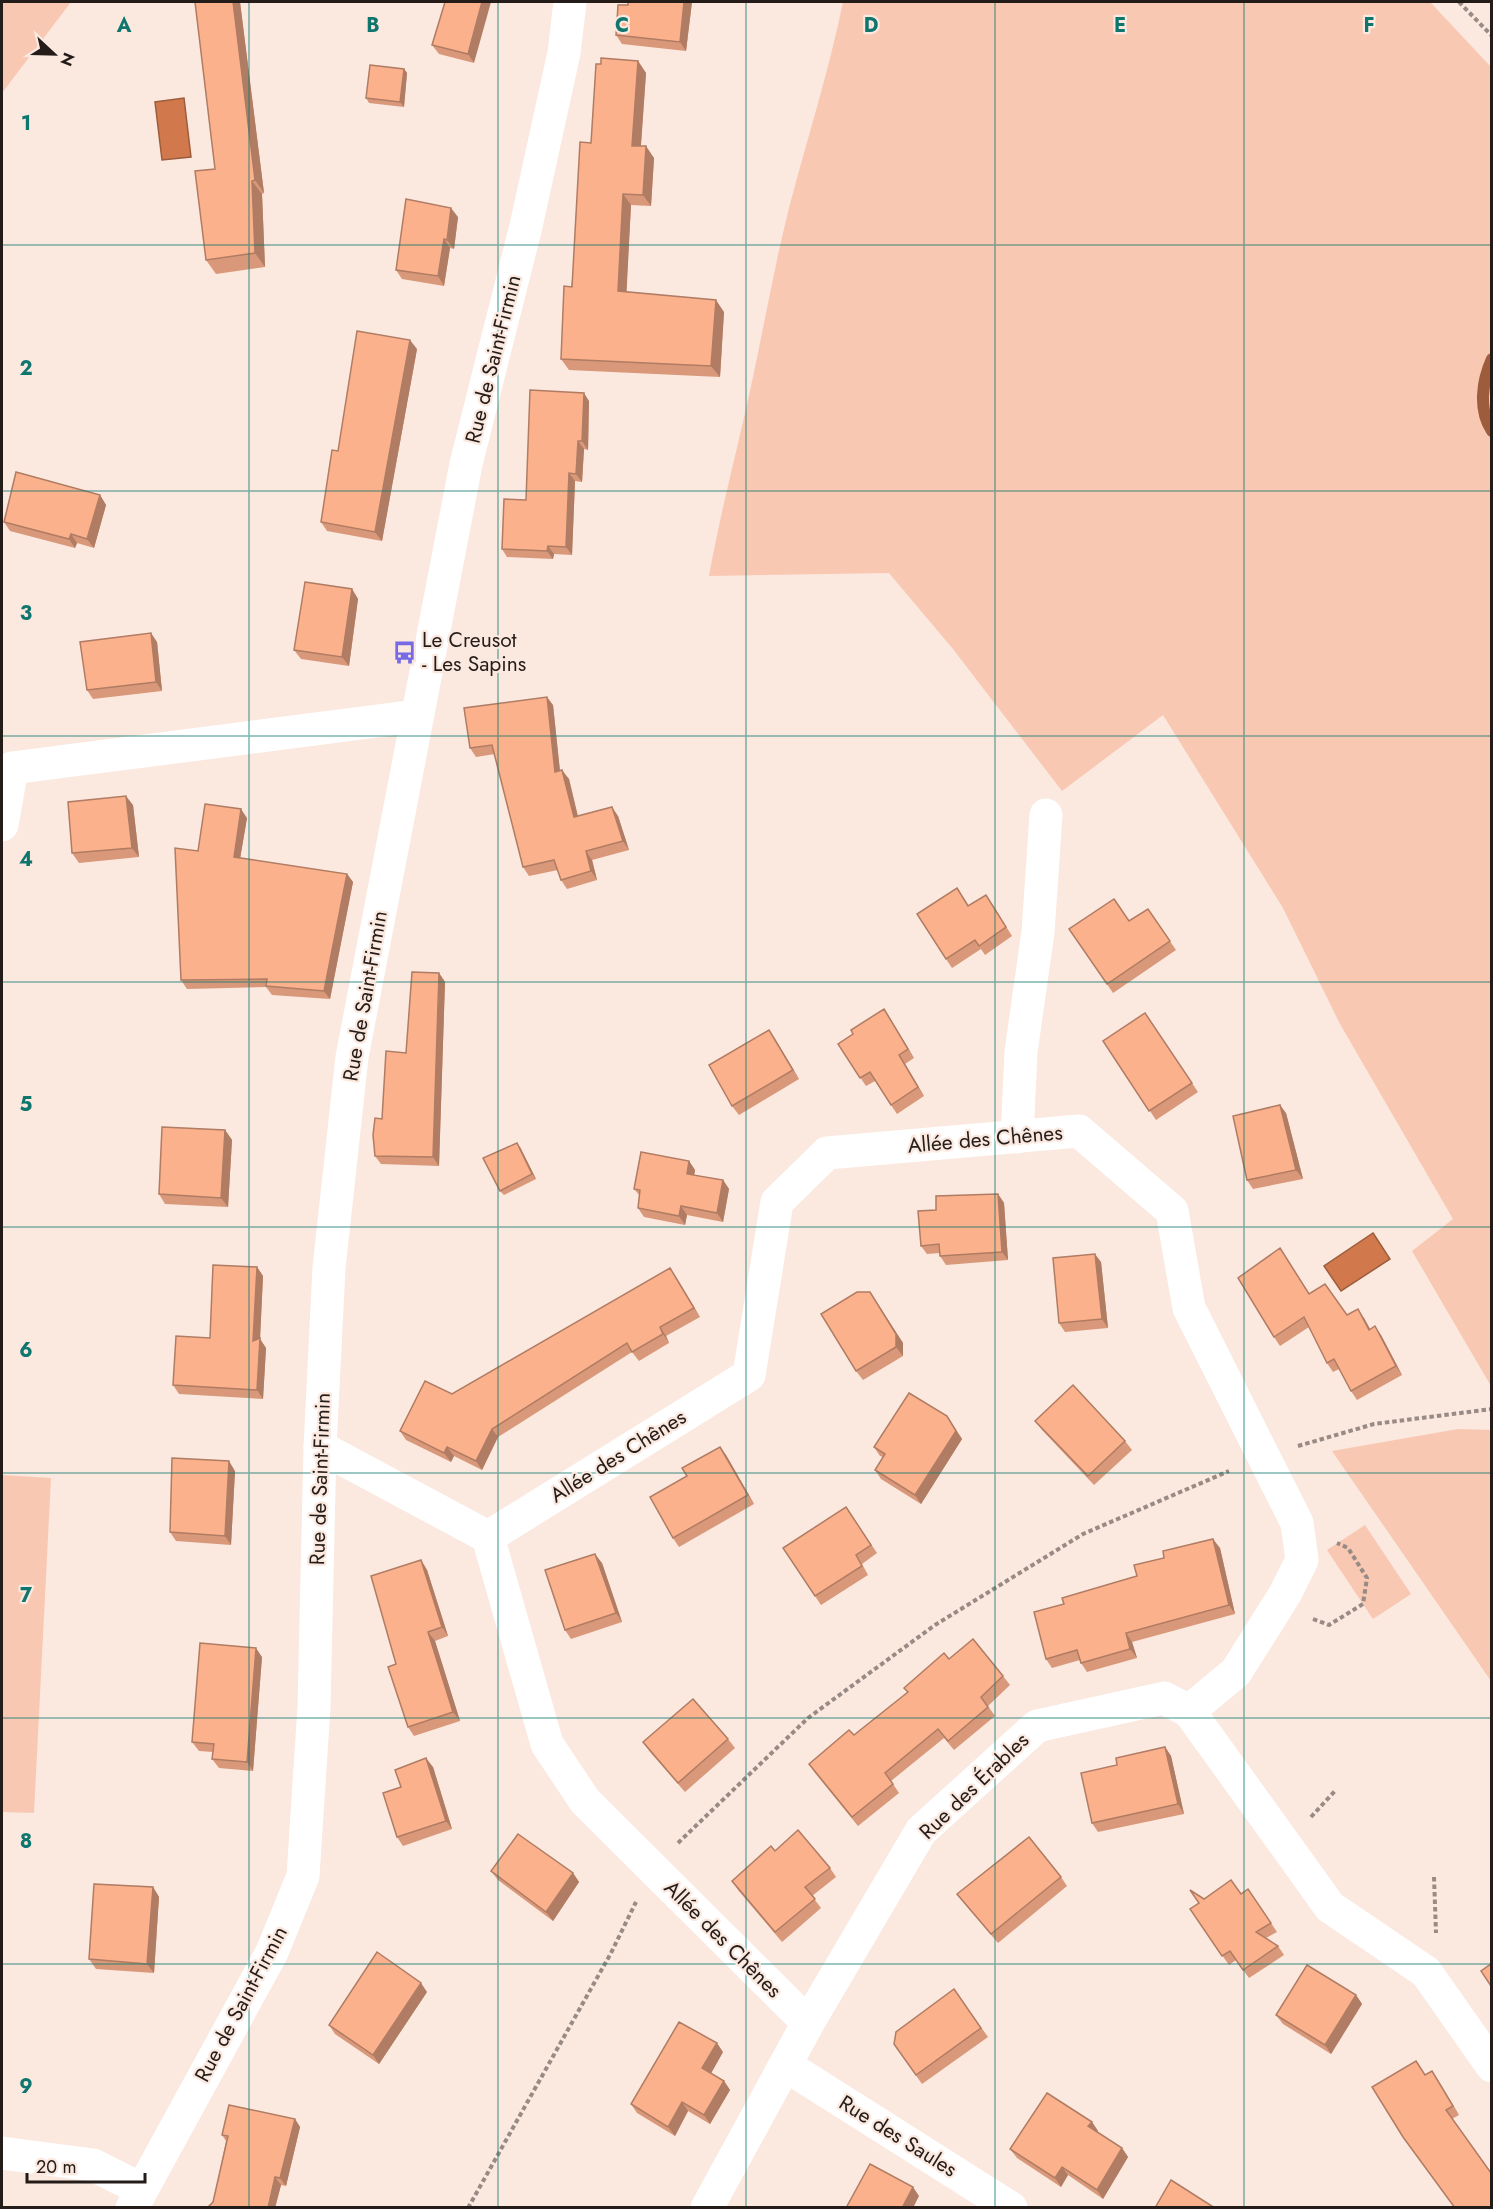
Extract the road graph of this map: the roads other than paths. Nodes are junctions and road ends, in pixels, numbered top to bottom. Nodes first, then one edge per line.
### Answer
1 (570, 2) edge
2 (416, 716) junction
3 (7, 762) edge
4 (1046, 815) dead end
5 (2, 825) edge
6 (1017, 1137) junction
7 (320, 1447) junction
8 (488, 1537) junction
9 (1189, 1711) junction
10 (808, 2023) junction
11 (785, 2065) junction
12 (1491, 2066) edge
13 (2, 2153) edge
14 (136, 2198) edge
15 (707, 2208) edge
16 (1011, 2208) edge

1 - 2 street, Rue de Saint-Firmin
2 - 3 street
2 - 7 street, Rue de Saint-Firmin
3 - 5 street
4 - 6 street
6 - 8 street, Allée des Chênes
6 - 9 street, Allée des Chênes
7 - 8 street
7 - 14 street, Rue de Saint-Firmin
8 - 10 street, Allée des Chênes
9 - 10 street, Rue des Érables
9 - 12 street, Rue des Érables
10 - 11 street, Rue des Érables
11 - 15 street, Rue des Érables
11 - 16 street, Rue des Saules
13 - 14 street

